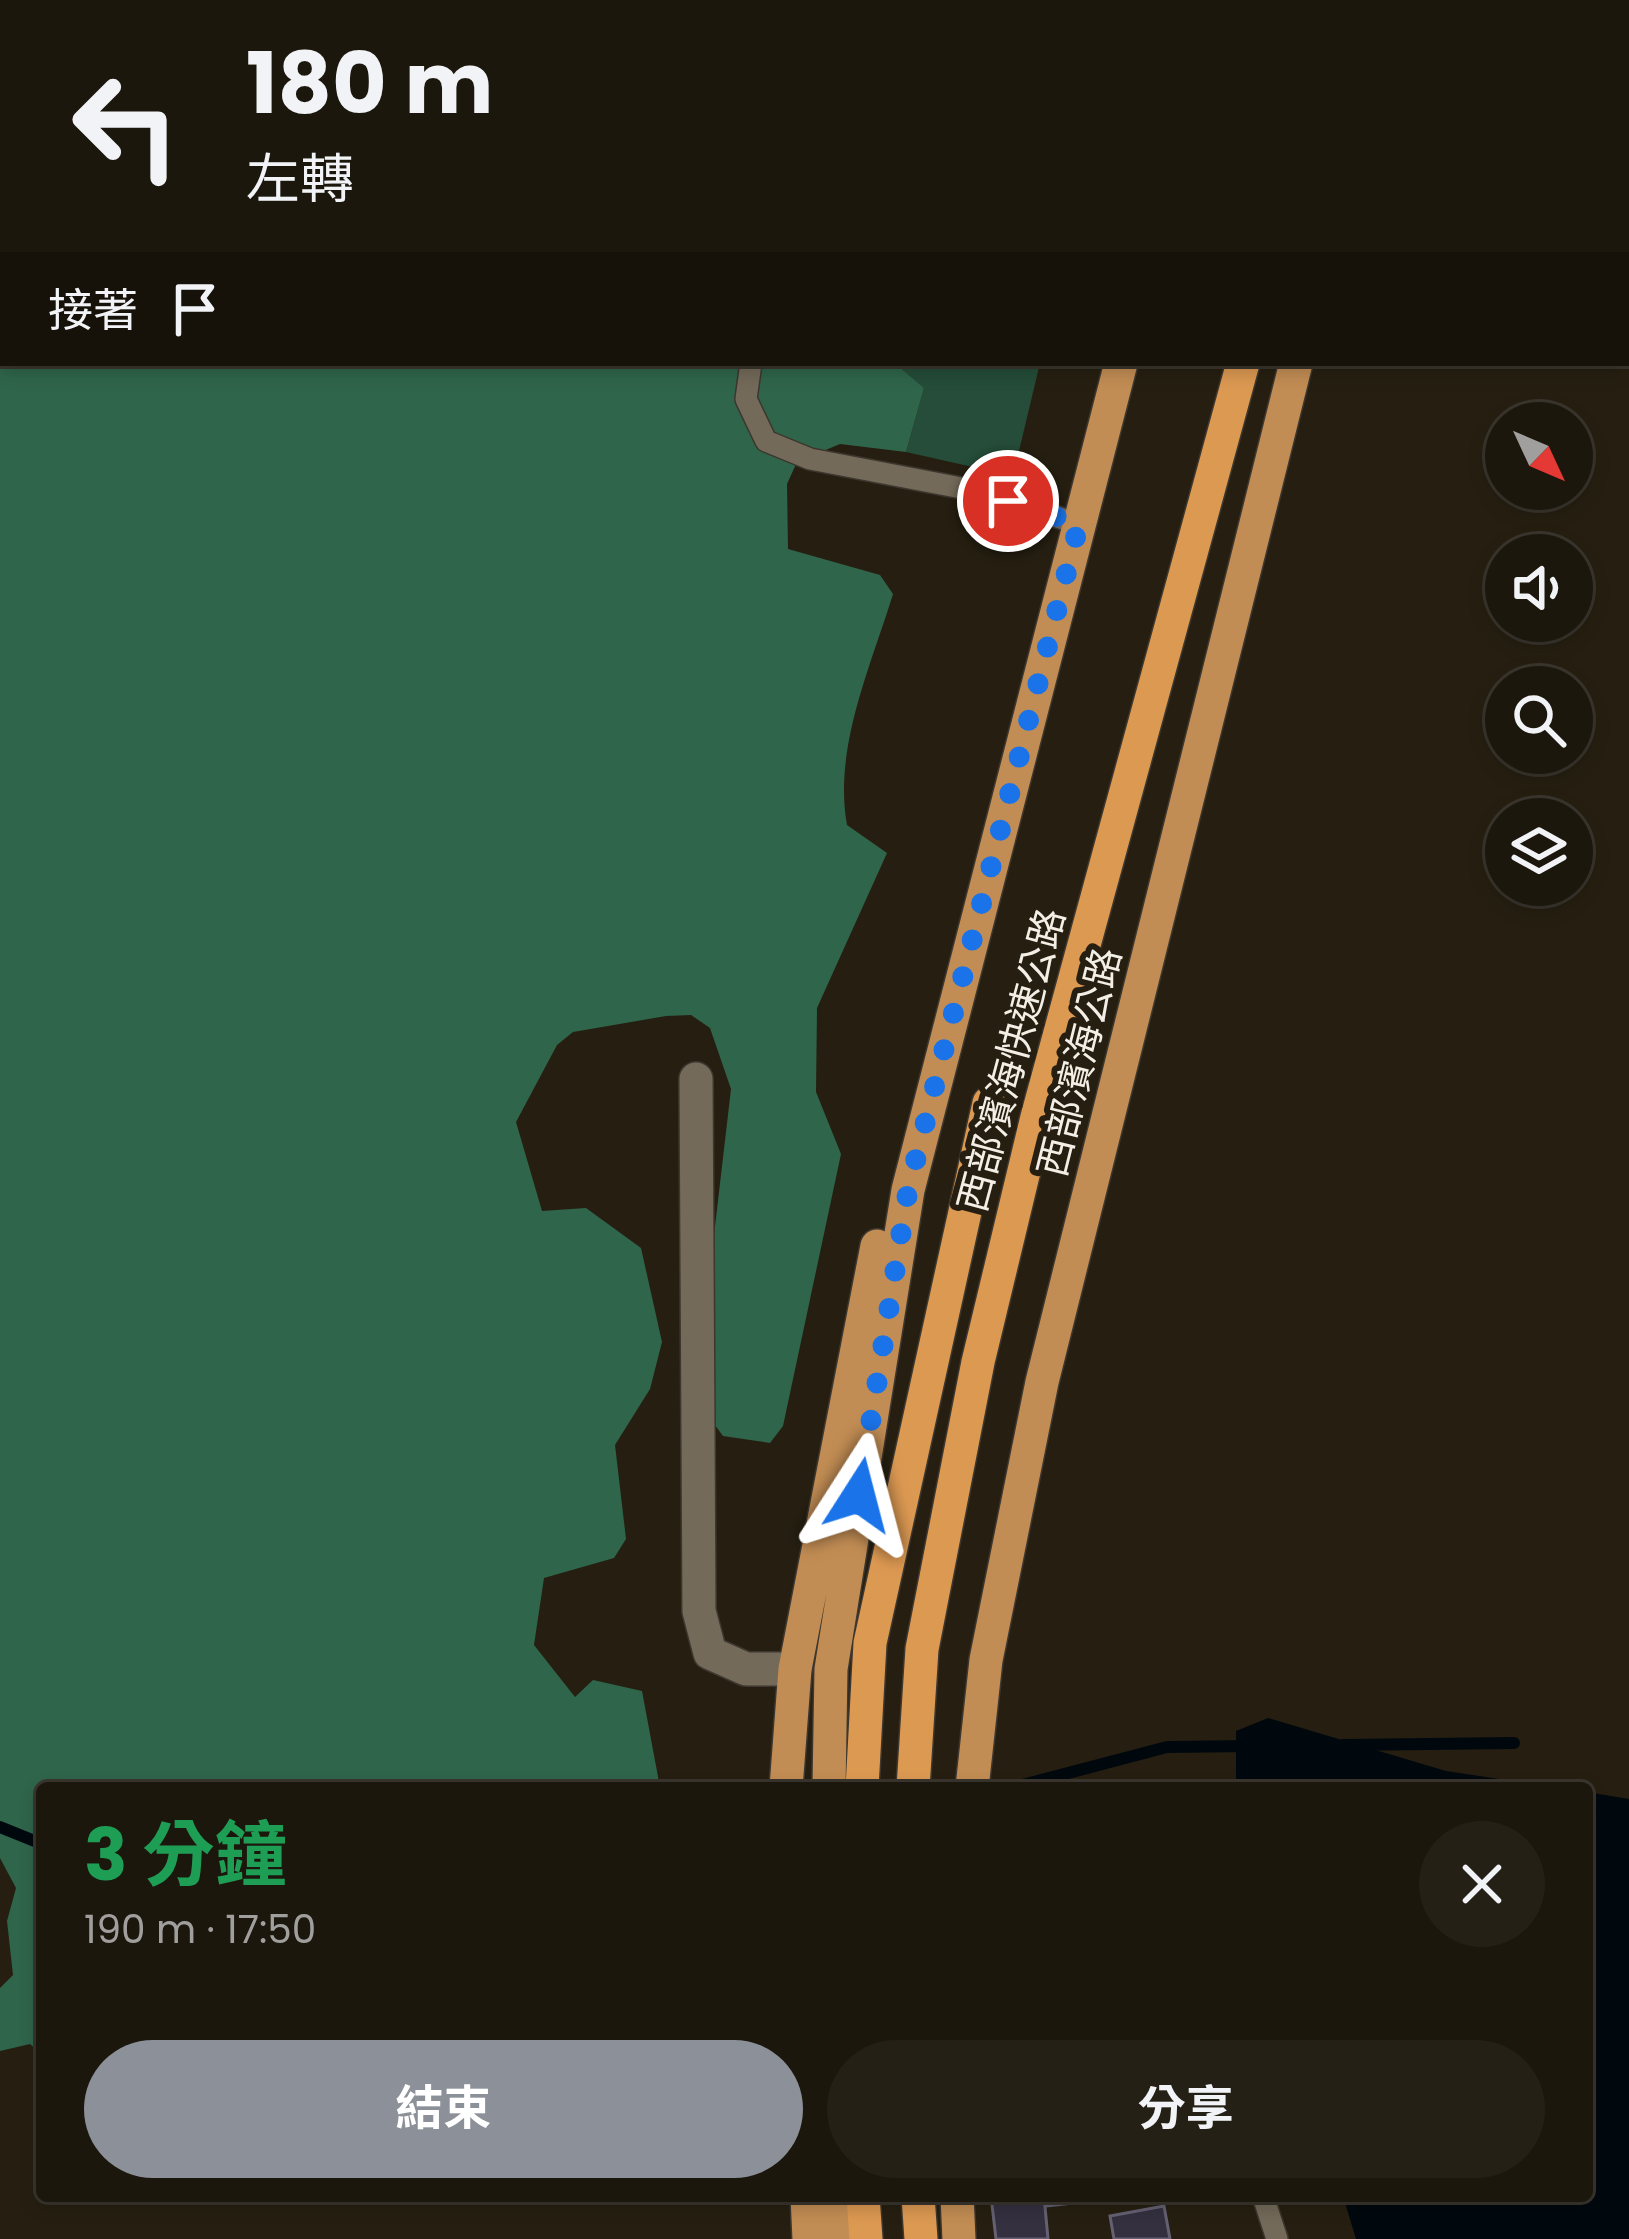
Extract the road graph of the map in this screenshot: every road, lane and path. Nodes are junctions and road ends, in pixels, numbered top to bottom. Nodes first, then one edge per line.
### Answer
1 (752, 366) edge
2 (1120, 366) edge
3 (1242, 366) edge
4 (1295, 366) edge
5 (1079, 524) junction
6 (979, 912) junction
7 (697, 1079) dead end
8 (989, 1103) dead end
9 (795, 1669) junction
10 (786, 1782) edge
11 (829, 1782) edge
12 (862, 1782) edge
13 (913, 1782) edge
14 (973, 1782) edge
15 (807, 2202) edge
16 (839, 2202) edge
17 (863, 2202) edge
18 (918, 2202) edge
19 (957, 2202) edge
20 (1265, 2202) edge
21 (809, 2239) edge
22 (842, 2239) edge
23 (866, 2239) edge
24 (921, 2239) edge
25 (959, 2239) edge
26 (1277, 2239) edge

1 - 5 lane
2 - 5 main road
3 - 13 highway, 西部濱海快速公路
4 - 14 main road, 西部濱海公路
5 - 6 main road
6 - 9 main road
6 - 11 main road
7 - 9 street
8 - 12 highway, 西部濱海快速公路
9 - 10 main road
15 - 21 main road
16 - 22 main road
17 - 23 highway
18 - 24 highway
19 - 25 main road
20 - 26 lane

